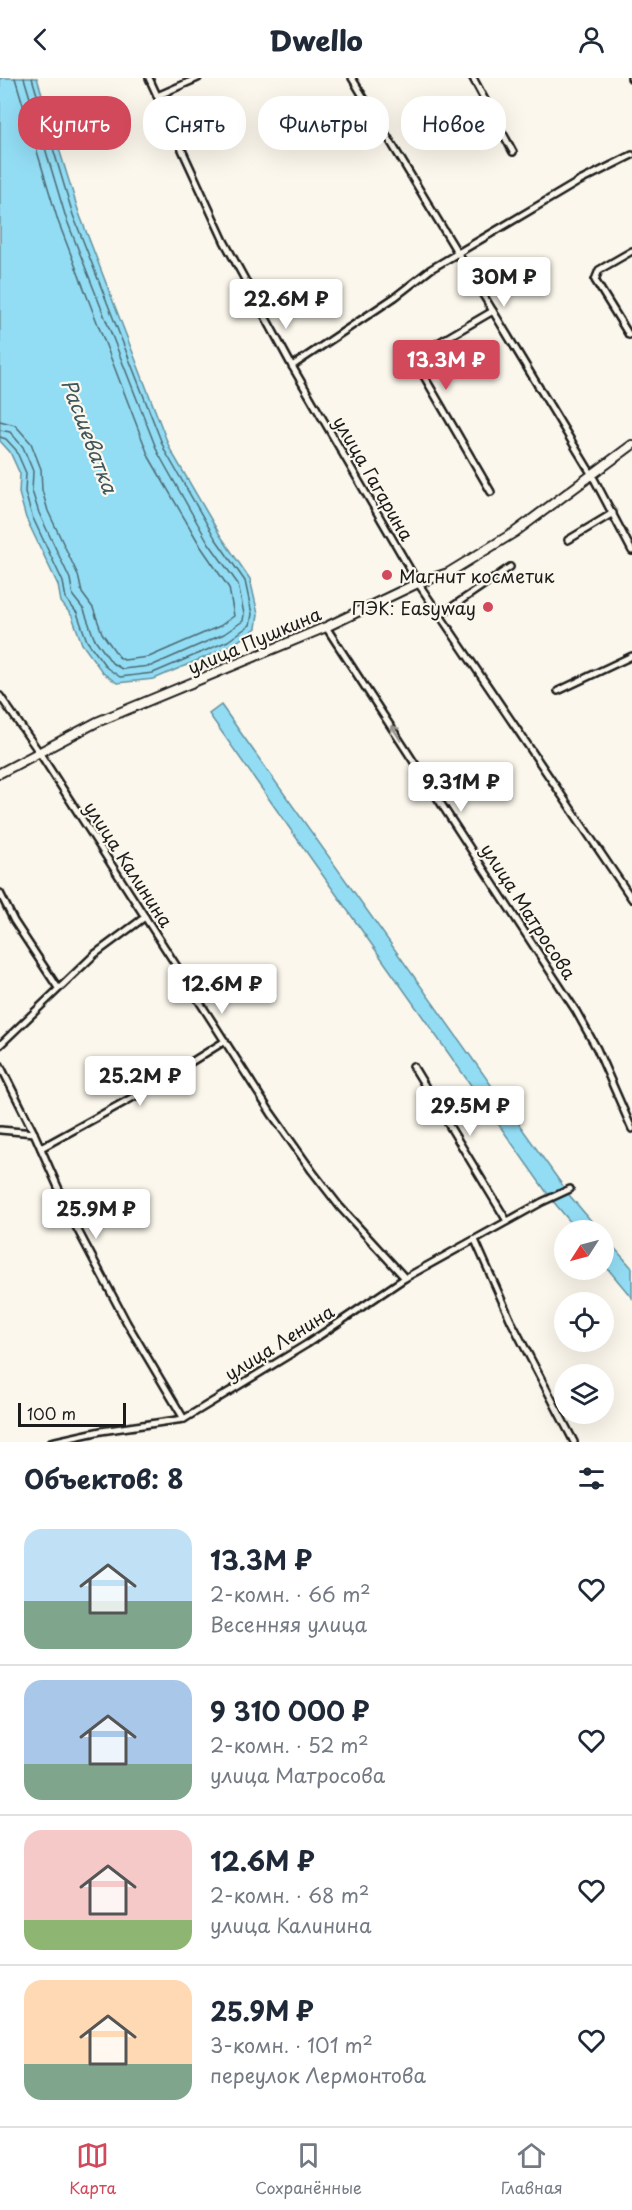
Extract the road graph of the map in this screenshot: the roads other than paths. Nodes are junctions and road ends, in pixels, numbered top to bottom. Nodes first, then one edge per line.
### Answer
1 (149, 78) edge
2 (198, 78) edge
3 (352, 78) edge
4 (473, 78) edge
5 (157, 96) joint
6 (182, 150) edge
7 (513, 152) dead end
8 (632, 155) edge
9 (632, 251) edge
10 (457, 254) junction
11 (493, 311) junction
12 (629, 335) dead end
13 (292, 366) junction
14 (632, 445) edge
15 (592, 475) junction
16 (491, 492) dead end
17 (613, 513) junction
18 (568, 540) dead end
19 (632, 551) edge
20 (510, 567) dead end
21 (418, 583) junction
22 (440, 615) junction
23 (326, 627) junction
24 (632, 656) edge
25 (558, 691) dead end
26 (0, 696) edge
27 (39, 752) junction
28 (0, 773) edge
29 (0, 893) edge
30 (632, 899) edge
31 (145, 918) junction
32 (58, 988) junction
33 (225, 1041) junction
34 (0, 1044) edge
35 (0, 1065) edge
36 (413, 1066) dead end
37 (632, 1129) edge
38 (0, 1130) edge
39 (34, 1133) junction
40 (41, 1148) junction
41 (570, 1189) dead end
42 (507, 1221) junction
43 (475, 1240) junction
44 (405, 1278) junction
45 (184, 1419) junction
46 (51, 1442) edge
47 (574, 1442) edge

1 - 5 street, улица Гагарина
2 - 5 street
3 - 10 street
4 - 7 street
6 - 13 street, улица Гагарина
8 - 10 street
9 - 12 street
10 - 11 street
10 - 13 street
11 - 15 street
11 - 16 street
13 - 21 street, улица Гагарина
14 - 15 main road, улица Пушкина
15 - 17 street
15 - 21 main road, улица Пушкина
17 - 18 street
17 - 19 street
20 - 22 street
21 - 22 street, улица Гагарина
21 - 23 main road, улица Пушкина
22 - 30 street, улица Гагарина
23 - 27 main road, улица Пушкина
37 -> 23 street, улица Матросова
24 - 25 street
26 - 27 street, улица Калинина
27 - 28 main road, улица Пушкина
27 - 31 street, улица Калинина
29 - 32 street
31 - 32 street
31 - 33 street, улица Калинина
32 - 34 street
33 - 40 street
33 - 44 street, улица Калинина
35 - 39 street
36 - 42 street
38 - 39 street
39 - 40 street
40 - 45 street
41 - 42 street, улица Ленина
42 - 43 street, улица Ленина
43 - 44 street, улица Ленина
43 - 47 street
44 - 45 street, улица Ленина
45 - 46 street, улица Ленина

